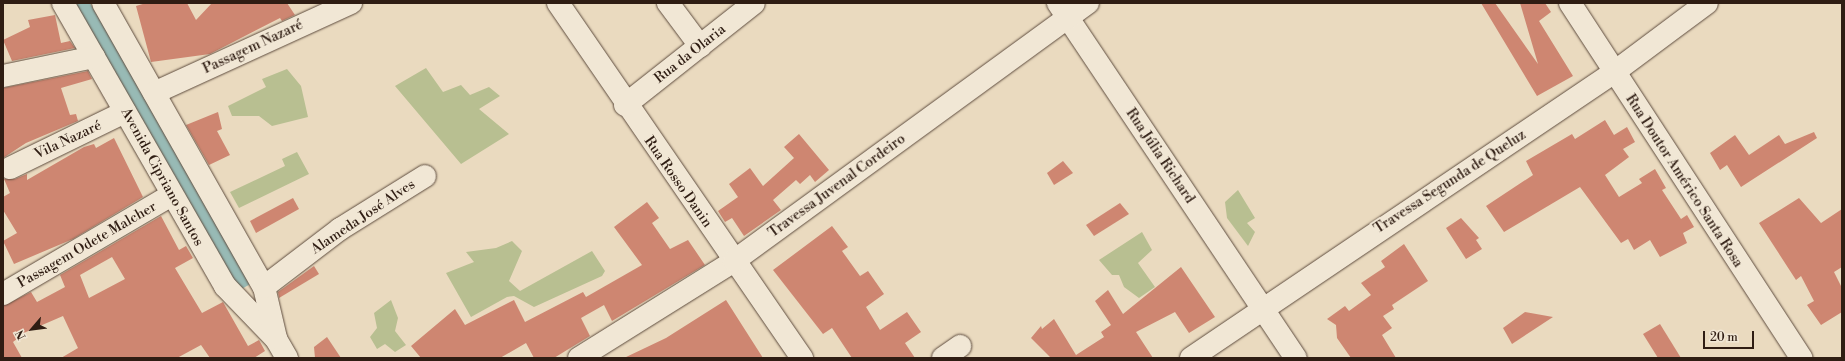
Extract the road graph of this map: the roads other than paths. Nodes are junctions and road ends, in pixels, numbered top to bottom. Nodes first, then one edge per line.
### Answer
1 (63, 3) edge
2 (103, 3) edge
3 (351, 3) edge
4 (558, 3) edge
5 (668, 3) edge
6 (754, 3) edge
7 (1088, 3) edge
8 (1570, 3) edge
9 (1707, 3) edge
10 (1062, 11) edge
11 (700, 46) junction
12 (94, 57) junction
13 (1613, 73) junction
14 (3, 76) edge
15 (154, 93) junction
16 (625, 105) junction
17 (126, 112) junction
18 (10, 168) dead end
19 (425, 176) dead end
20 (170, 196) junction
21 (734, 261) junction
22 (264, 287) junction
23 (3, 294) edge
24 (1263, 308) junction
25 (276, 339) junction
26 (287, 358) edge
27 (579, 358) edge
28 (802, 358) edge
29 (1191, 358) edge
30 (1296, 358) edge
31 (1801, 358) edge

1 - 12 street, Avenida Cipriano Santos
2 - 15 street, Avenida Cipriano Santos
3 - 15 street, Passagem Nazaré
4 - 16 street, Rua Rosso Danin
5 - 11 street
6 - 11 street, Rua da Olaria
7 - 10 street, Travessa Juvenal Cordeiro
8 - 13 street, Rua Doutor Américo Santa Rosa
9 - 13 street, Travessa Segunda de Queluz
10 - 21 street, Travessa Juvenal Cordeiro
10 - 24 street, Rua Júlia Richard
11 - 16 street, Rua da Olaria
12 - 14 street
12 - 17 street, Avenida Cipriano Santos
13 - 24 street, Travessa Segunda de Queluz
13 - 31 street, Rua Doutor Américo Santa Rosa
15 - 22 street, Avenida Cipriano Santos
16 - 21 street, Rua Rosso Danin
17 - 18 street, Vila Nazaré
17 - 20 street, Avenida Cipriano Santos
19 - 22 street, Alameda José Alves
20 - 23 street, Passagem Odete Malcher
20 - 25 street, Avenida Cipriano Santos
21 - 27 street, Travessa Juvenal Cordeiro
21 - 28 street, Rua Rosso Danin
22 - 25 street, Avenida Cipriano Santos
24 - 29 street, Travessa Segunda de Queluz
24 - 30 street, Rua Júlia Richard
25 - 26 street, Avenida Cipriano Santos

